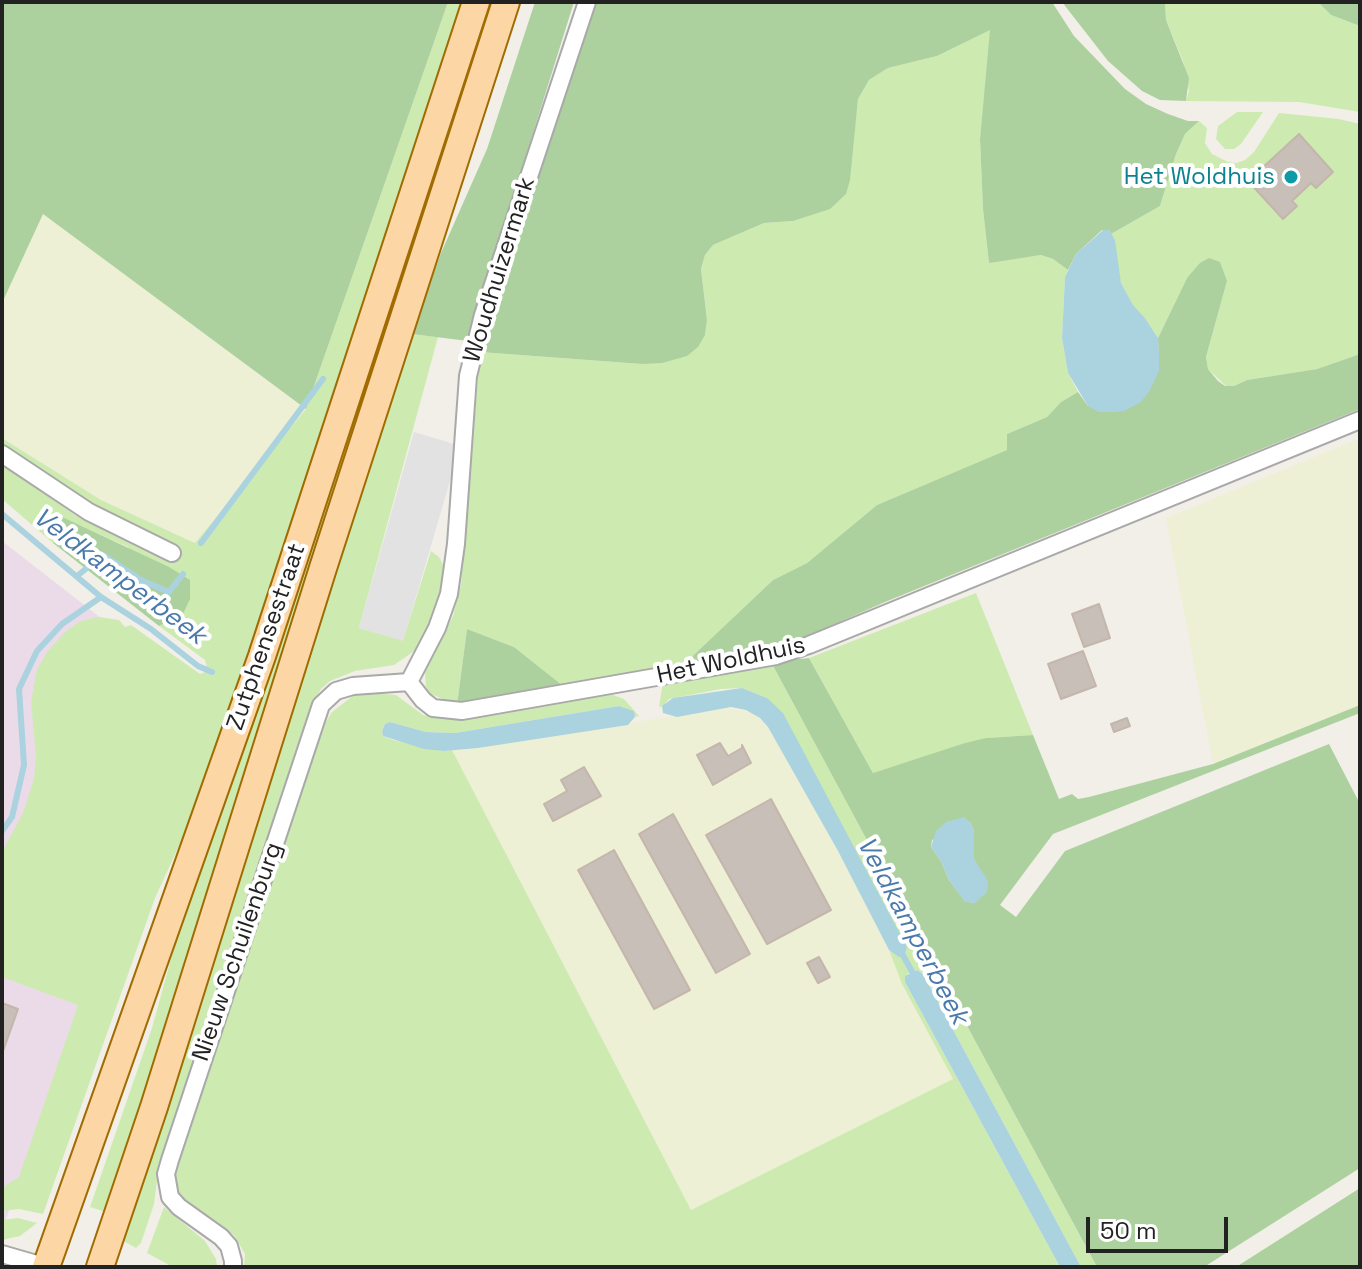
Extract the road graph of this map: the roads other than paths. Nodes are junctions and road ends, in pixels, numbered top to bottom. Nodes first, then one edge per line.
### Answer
1 (476, 2) edge
2 (506, 2) edge
3 (587, 2) edge
4 (1360, 420) edge
5 (2, 454) edge
6 (172, 553) dead end
7 (409, 682) junction
8 (2, 1254) edge
9 (46, 1267) edge
10 (100, 1267) edge
11 (233, 1267) edge

1 - 9 main road, Zutphensestraat
2 - 10 main road, Zutphensestraat
3 - 7 street, Woudhuizermark
4 - 7 street, Het Woldhuis
5 - 6 street
7 - 11 street, Nieuw Schuilenburg
8 - 9 street

